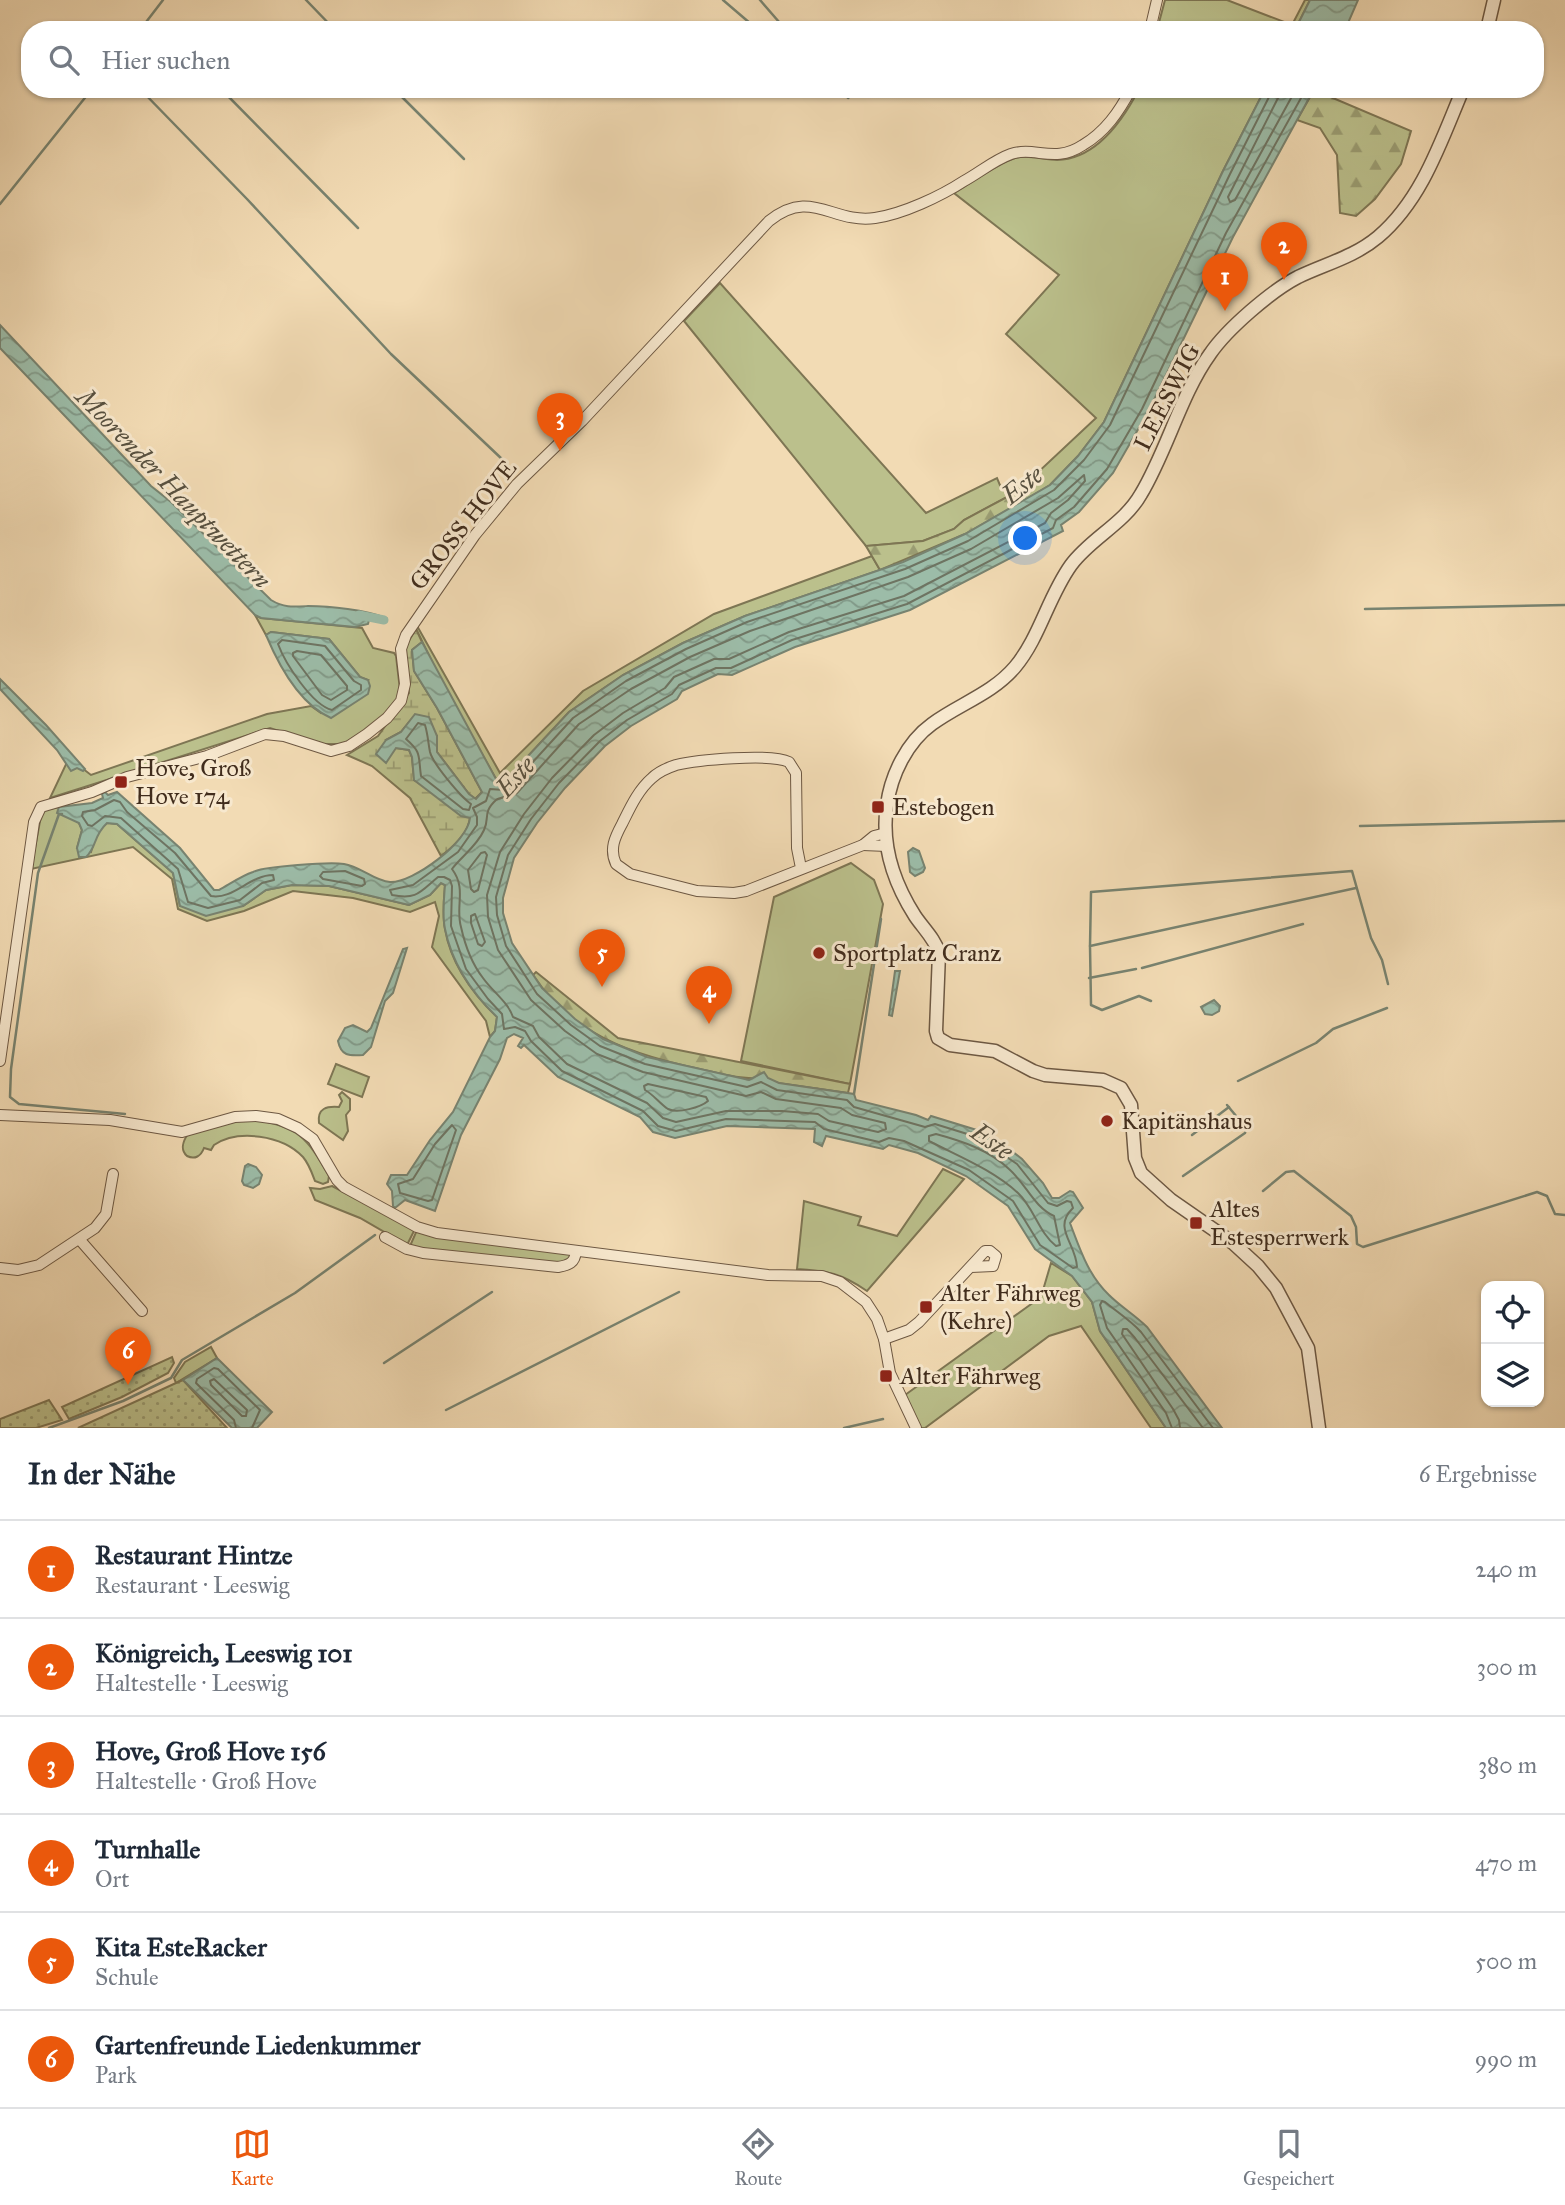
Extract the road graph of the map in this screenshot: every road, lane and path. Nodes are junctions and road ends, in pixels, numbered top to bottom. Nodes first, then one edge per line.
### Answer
1 (1157, 0) edge
2 (1494, 0) edge
3 (1152, 21) edge
4 (1489, 21) edge
5 (1126, 98) edge
6 (1459, 98) edge
7 (886, 839) junction
8 (801, 868) junction
9 (0, 1061) edge
10 (0, 1115) edge
11 (113, 1174) dead end
12 (385, 1237) dead end
13 (80, 1240) junction
14 (576, 1251) junction
15 (0, 1268) edge
16 (971, 1268) dead end
17 (142, 1311) dead end
18 (884, 1339) junction
19 (916, 1428) edge
20 (1319, 1428) edge

1 - 3 street
2 - 4 street
5 - 9 street, GROSS HOVE
6 - 7 street, LEESWIG
7 - 8 street
7 - 20 street, LEESWIG
8 - 8 street
10 - 14 street
11 - 13 street
12 - 14 street
13 - 15 street
13 - 17 street
14 - 18 street
16 - 18 street
18 - 19 street

